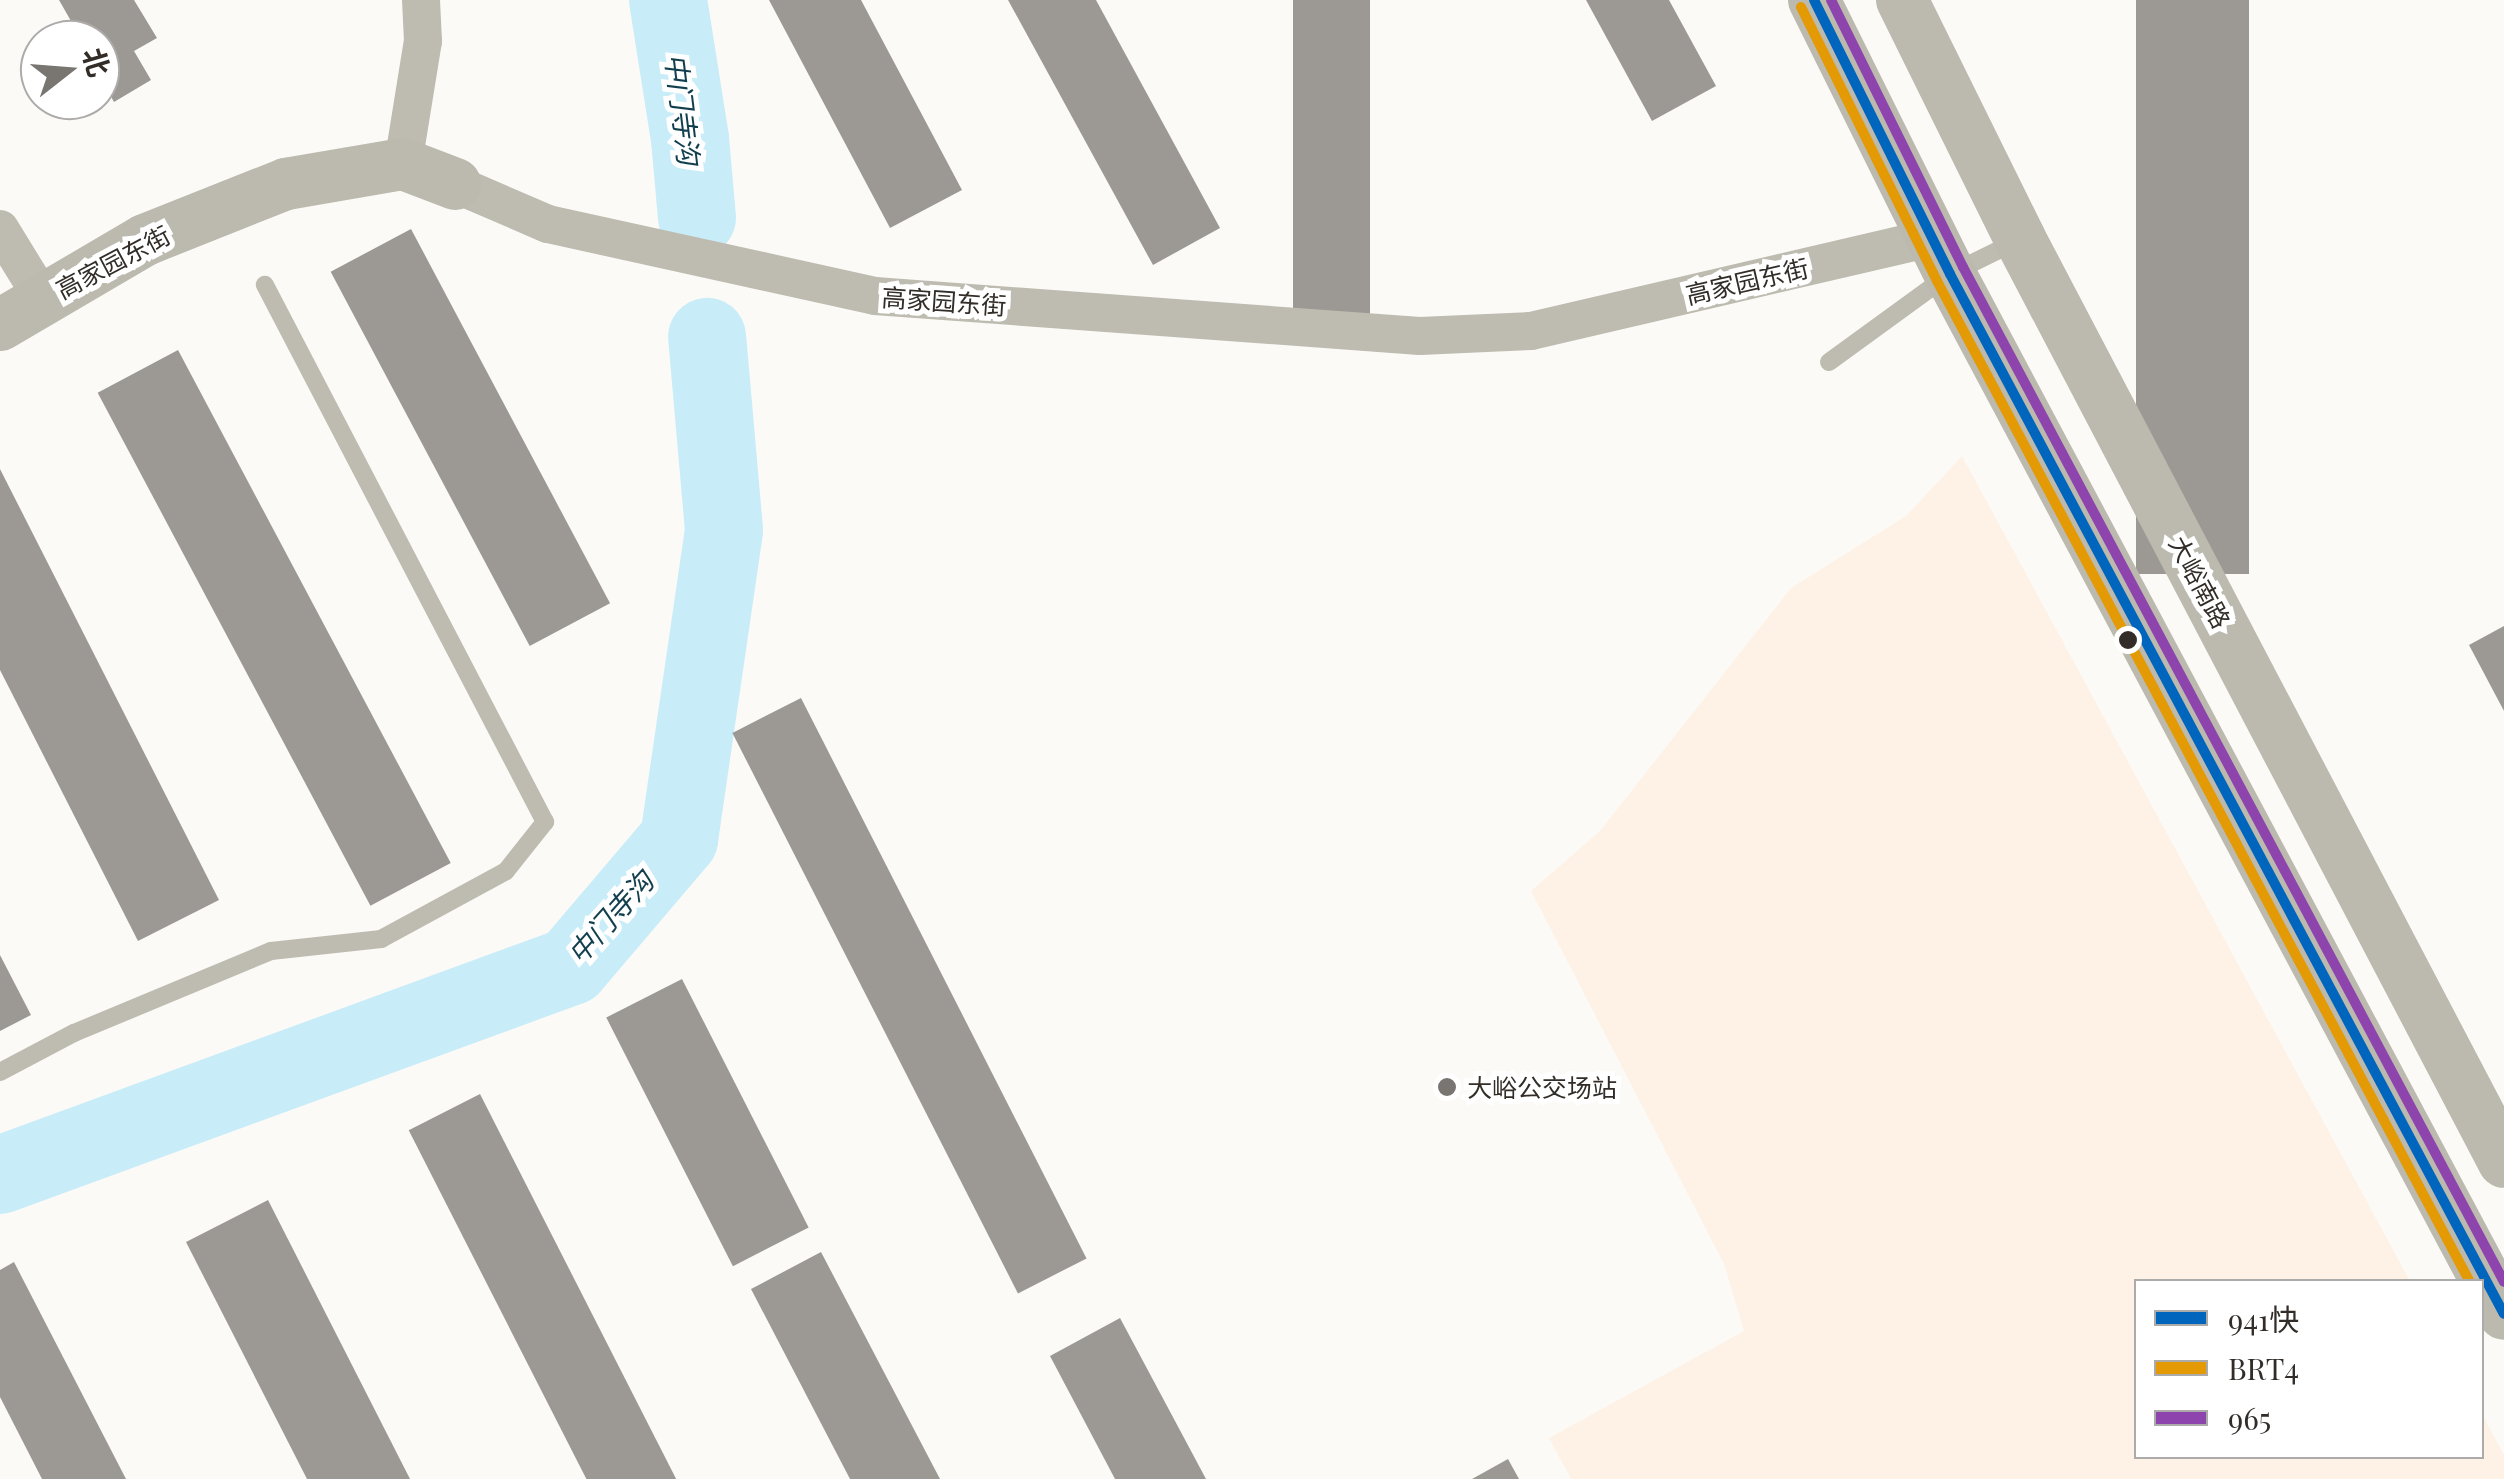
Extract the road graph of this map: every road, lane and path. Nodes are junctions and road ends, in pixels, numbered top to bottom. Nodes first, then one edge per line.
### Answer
1 (421, 0) edge
2 (1814, 0) edge
3 (1902, 0) edge
4 (403, 164) junction
5 (456, 184) joint
6 (0, 229) edge
7 (2020, 239) junction
8 (1941, 256) junction
9 (265, 285) dead end
10 (22, 312) edge
11 (1829, 362) dead end
12 (0, 1072) edge
13 (2504, 1162) edge
14 (2504, 1314) edge

1 - 4 street
2 - 8 main road
3 - 7 main road, 大峪南路
4 - 5 main road, 高家园东街
4 - 10 main road, 高家园东街
5 - 8 street, 高家园东街
6 - 10 street
7 - 8 lane
7 - 13 main road, 大峪南路
8 - 11 lane
8 - 14 main road
9 - 12 lane

